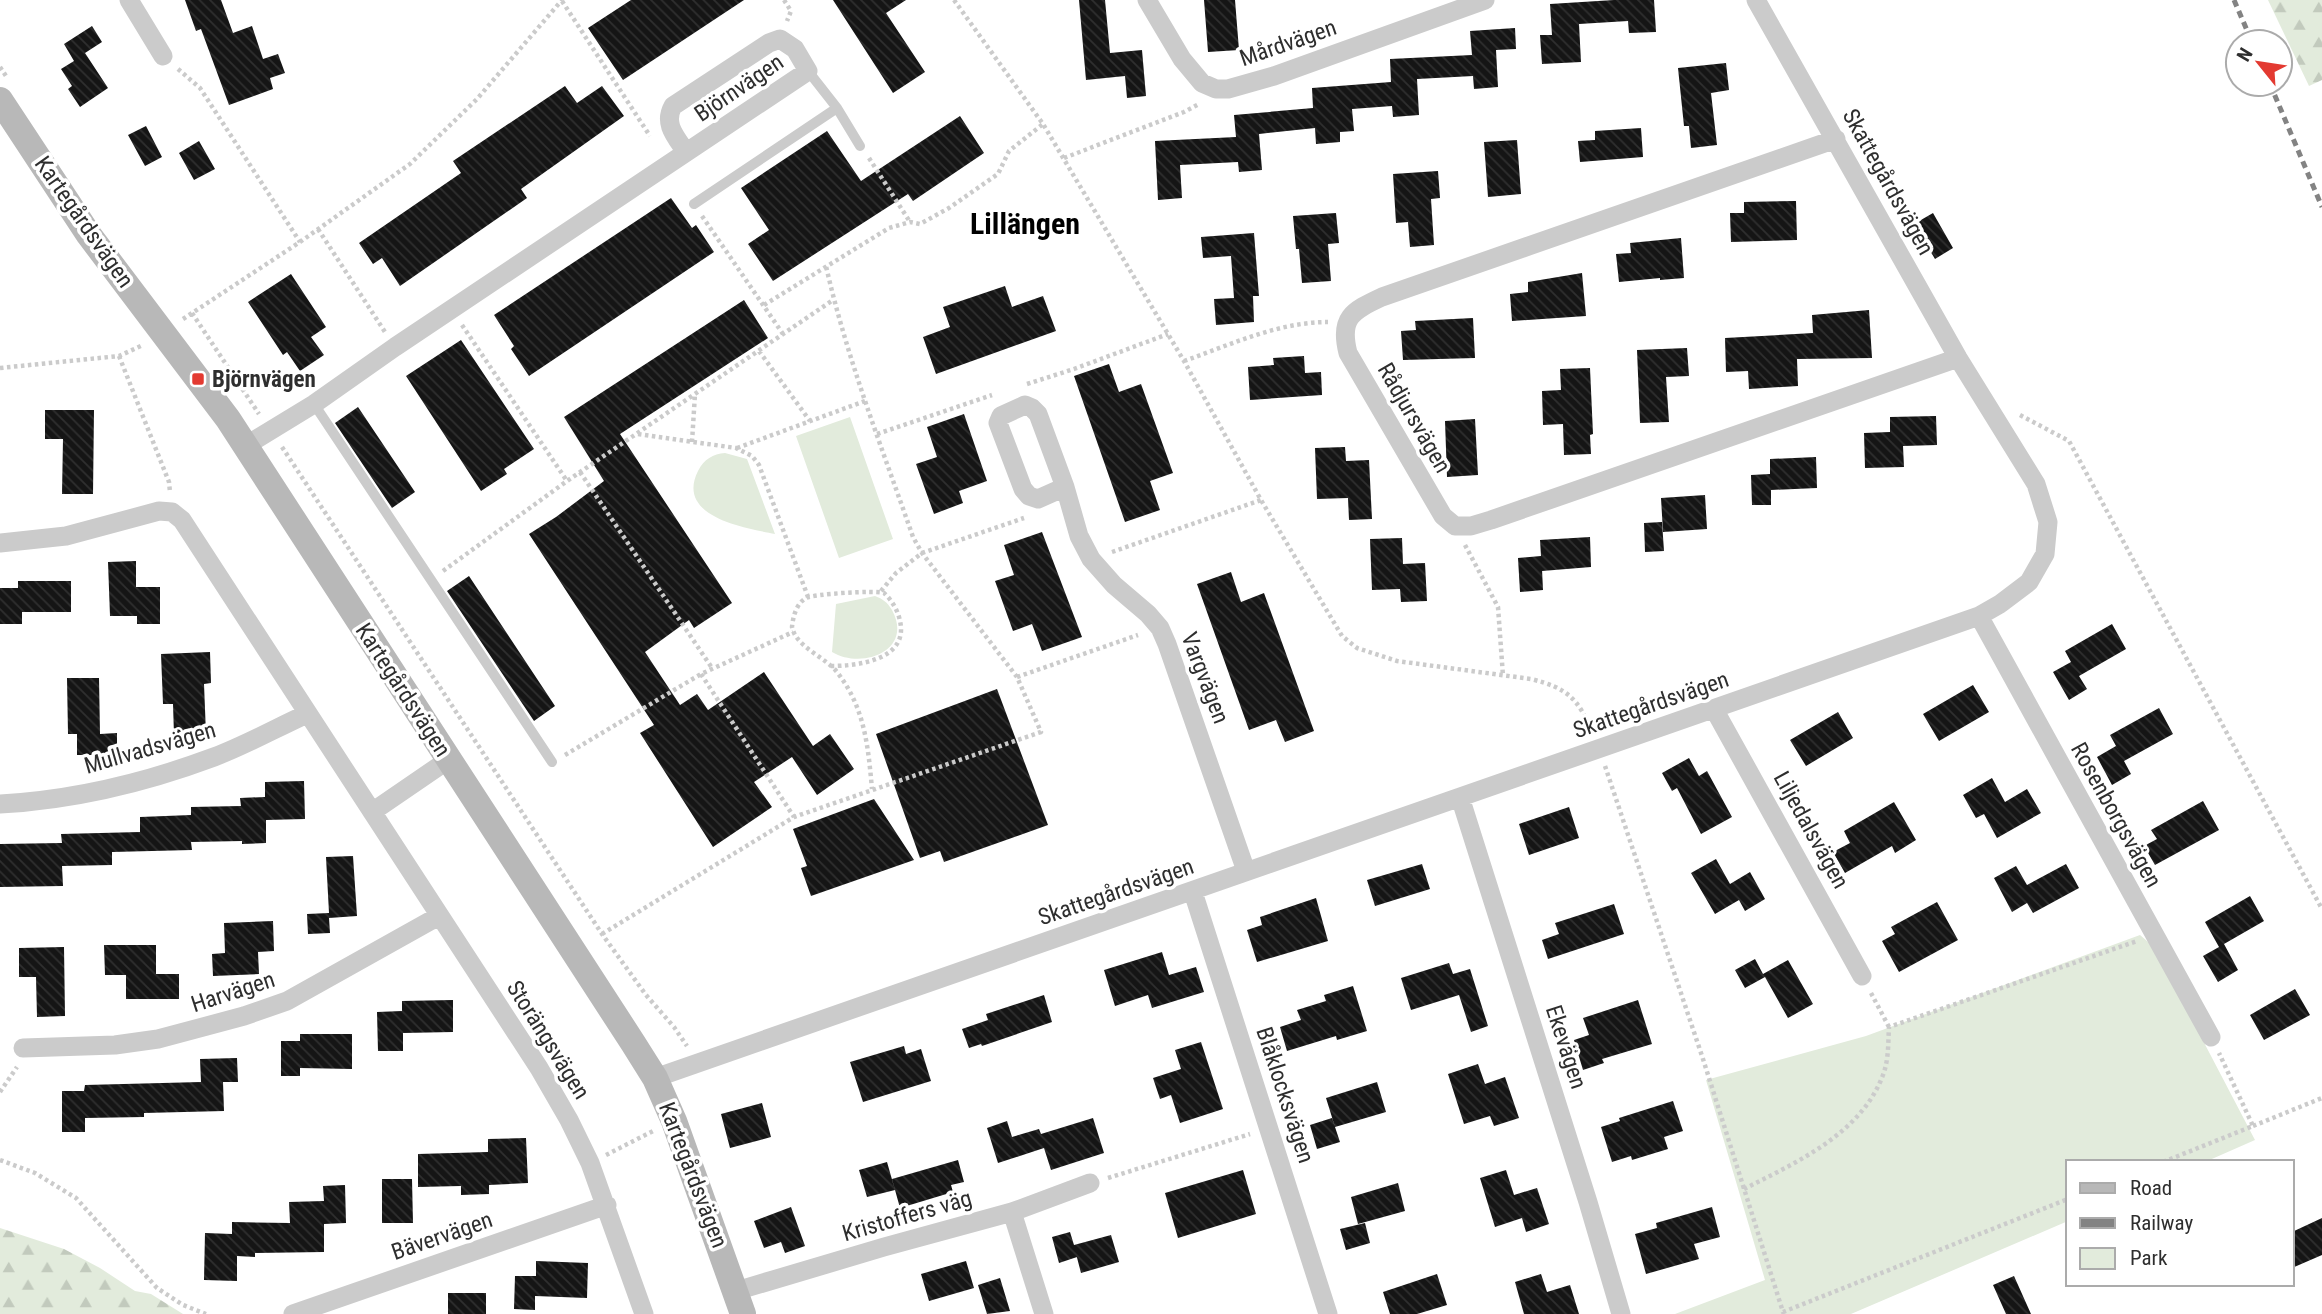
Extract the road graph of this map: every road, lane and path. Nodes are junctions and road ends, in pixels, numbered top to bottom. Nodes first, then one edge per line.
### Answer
1 (129, 0) edge
2 (562, 0) edge
3 (954, 0) edge
4 (1147, 0) edge
5 (1485, 0) edge
6 (1756, 0) edge
7 (163, 56) joint
8 (808, 71) junction
9 (1216, 89) junction
10 (0, 100) edge
11 (837, 108) junction
12 (1043, 124) junction
13 (1836, 139) junction
14 (860, 146) joint
15 (686, 152) junction
16 (1064, 158) junction
17 (667, 165) junction
18 (694, 204) joint
19 (910, 222) junction
20 (318, 229) junction
21 (300, 242) junction
22 (826, 266) junction
23 (834, 300) junction
24 (764, 305) junction
25 (452, 310) junction
26 (192, 313) junction
27 (1346, 322) junction
28 (163, 333) junction
29 (783, 334) junction
30 (395, 347) junction
31 (759, 351) junction
32 (119, 356) junction
33 (1958, 358) junction
34 (1184, 361) junction
35 (0, 368) edge
36 (695, 394) junction
37 (865, 401) junction
38 (314, 404) junction
39 (2020, 415) dead end
40 (810, 421) junction
41 (271, 431) junction
42 (637, 433) junction
43 (692, 442) junction
44 (246, 446) junction
45 (736, 448) junction
46 (580, 472) junction
47 (567, 481) junction
48 (1065, 488) junction
49 (1261, 500) junction
50 (165, 512) junction
51 (1031, 516) dead end
52 (1455, 526) junction
53 (0, 542) edge
54 (922, 553) junction
55 (1091, 559) junction
56 (432, 579) junction
57 (881, 591) junction
58 (808, 597) junction
59 (1979, 616) junction
60 (1160, 628) junction
61 (793, 632) junction
62 (831, 666) junction
63 (712, 668) junction
64 (701, 674) junction
65 (1503, 676) junction
66 (1017, 677) junction
67 (1714, 709) junction
68 (307, 714) junction
69 (1600, 749) junction
70 (448, 760) junction
71 (552, 762) joint
72 (872, 789) junction
73 (1460, 797) junction
74 (0, 804) edge
75 (372, 812) junction
76 (794, 817) junction
77 (1247, 871) junction
78 (1194, 892) junction
79 (2322, 909) edge
80 (439, 915) junction
81 (603, 934) junction
82 (2154, 935) junction
83 (1862, 976) joint
84 (1889, 1027) junction
85 (2211, 1037) joint
86 (23, 1048) joint
87 (696, 1064) junction
88 (655, 1078) junction
89 (0, 1092) edge
90 (2322, 1098) edge
91 (2253, 1126) junction
92 (1270, 1128) junction
93 (0, 1160) edge
94 (2168, 1160) edge
95 (1090, 1183) joint
96 (1744, 1189) junction
97 (2066, 1200) edge
98 (607, 1205) junction
99 (1012, 1212) junction
100 (740, 1303) edge
101 (1782, 1313) edge
102 (206, 1314) edge
103 (293, 1314) edge
104 (644, 1314) edge
105 (1044, 1314) edge
106 (1328, 1314) edge
107 (1621, 1314) edge

1 - 7 street
2 - 17 path
2 - 20 path
3 - 12 path
4 - 9 street, Mårdvägen
5 - 9 street, Mårdvägen
6 - 13 street, Skattegårdsvägen
7 - 21 path
8 - 11 lane
8 - 15 street, Björnvägen
8 - 15 street, Björnvägen
9 - 16 path
10 - 28 street, Kartegårdsvägen
11 - 14 lane
11 - 18 lane
12 - 16 path
12 - 19 path
13 - 27 street
13 - 33 street, Skattegårdsvägen
14 - 19 path
15 - 17 street, Björnvägen
16 - 34 path
17 - 25 street, Björnvägen
18 - 24 path
19 - 22 path
20 - 21 path
20 - 30 path
21 - 26 path
22 - 23 path
22 - 24 path
23 - 29 path
23 - 37 path
24 - 29 path
25 - 30 street, Björnvägen
25 - 47 path
26 - 28 path
26 - 41 path
27 - 34 path
27 - 52 street, Rådjursvägen
28 - 32 path
28 - 44 street, Kartegårdsvägen
29 - 31 path
30 - 38 street, Björnvägen
31 - 36 path
31 - 40 path
32 - 35 path
32 - 50 path
33 - 52 street
33 - 59 street, Skattegårdsvägen
34 - 49 path
36 - 42 path
36 - 43 path
37 - 40 path
37 - 54 path
38 - 41 street, Björnvägen
38 - 56 lane
39 - 79 path
40 - 45 path
41 - 44 street, Björnvägen
41 - 81 path
42 - 43 path
42 - 46 path
43 - 45 path
44 - 70 street, Kartegårdsvägen
45 - 58 path
46 - 47 path
46 - 63 path
47 - 56 path
48 - 48 street, Vargvägen
48 - 55 street, Vargvägen
49 - 55 path
49 - 65 path
50 - 53 street
50 - 68 street, Storängsvägen
51 - 54 path
52 - 65 path
54 - 57 path
54 - 66 path
55 - 60 street, Vargvägen
56 - 71 lane
57 - 58 path
57 - 62 path
58 - 61 path
59 - 67 street, Skattegårdsvägen
59 - 82 street, Rosenborgsvägen
60 - 66 path
60 - 77 street, Vargvägen
61 - 62 path
61 - 63 path
62 - 72 path
63 - 64 path
64 - 71 path
64 - 76 path
65 - 69 path
66 - 72 path
67 - 69 street, Skattegårdsvägen
67 - 83 street, Liljedalsvägen
68 - 74 street, Mullvadsvägen
68 - 75 street, Storängsvägen
69 - 73 street, Skattegårdsvägen
69 - 96 path
70 - 75 street
70 - 88 street, Kartegårdsvägen
72 - 76 path
73 - 77 street, Skattegårdsvägen
73 - 107 street, Ekevägen
75 - 80 street, Storängsvägen
76 - 81 path
77 - 78 street, Skattegårdsvägen
78 - 87 street, Skattegårdsvägen
78 - 92 street, Blåklocksvägen
80 - 86 street, Harvägen
80 - 98 street, Storängsvägen
81 - 87 path
82 - 84 path
82 - 85 street, Rosenborgsvägen
83 - 84 path
84 - 96 path
85 - 91 path
86 - 89 path
87 - 88 street, Skattegårdsvägen
88 - 100 street, Kartegårdsvägen
90 - 91 path
91 - 94 path
92 - 95 path
92 - 106 street, Blåklocksvägen
93 - 102 path
95 - 99 street, Kristoffers väg
96 - 101 path
97 - 101 path
98 - 103 street, Bävervägen
98 - 104 street, Storängsvägen
99 - 100 street, Kristoffers väg
99 - 105 street

